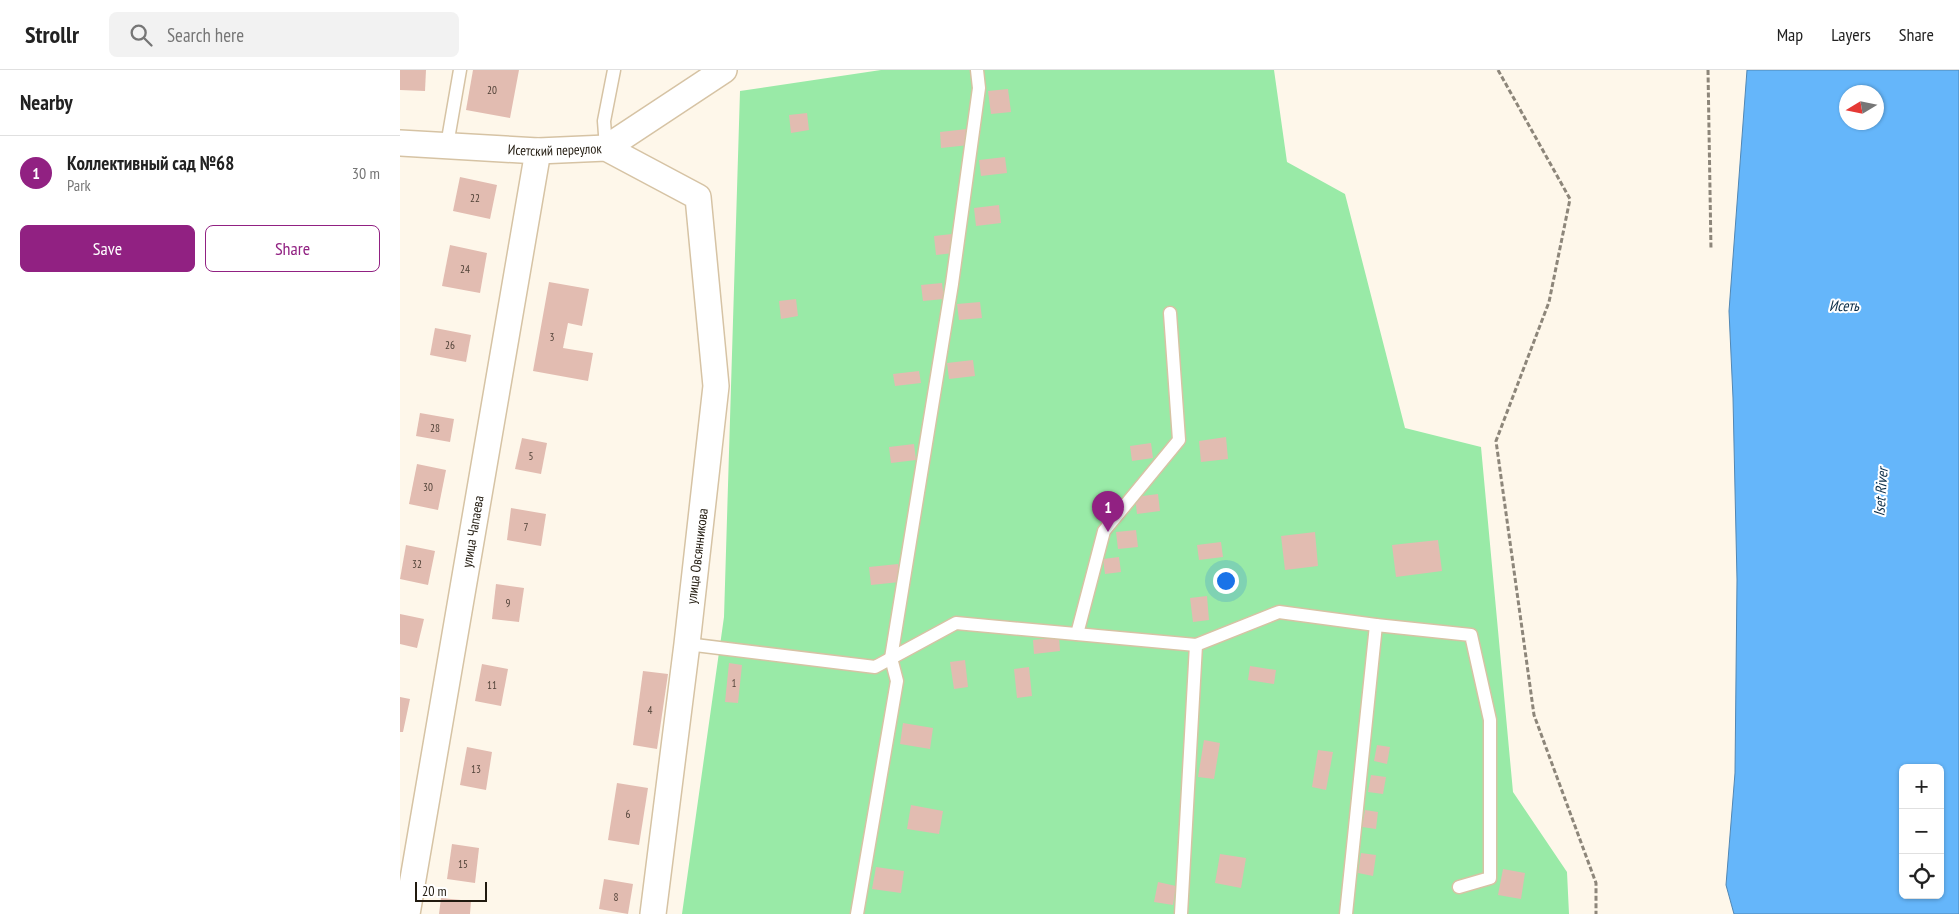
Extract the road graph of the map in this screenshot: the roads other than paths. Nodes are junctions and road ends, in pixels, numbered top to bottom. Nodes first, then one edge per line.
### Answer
1 (460, 70) edge
2 (614, 70) edge
3 (724, 70) edge
4 (977, 70) edge
5 (400, 143) edge
6 (447, 145) junction
7 (606, 148) junction
8 (538, 151) junction
9 (698, 197) joint
10 (1170, 313) dead end
11 (1376, 625) junction
12 (1077, 634) junction
13 (687, 644) junction
14 (1196, 645) junction
15 (891, 658) junction
16 (1459, 887) dead end
17 (407, 914) edge
18 (652, 914) edge
19 (857, 914) edge
20 (1182, 914) edge
21 (1346, 914) edge

1 - 6 lane
2 - 7 lane
3 - 7 street
4 - 15 lane
5 - 6 street, Исетский переулок
6 - 8 street, Исетский переулок
7 - 8 street, Исетский переулок
7 - 9 street, Исетский переулок
8 - 17 street, улица Чапаева
9 - 13 street, улица Овсянникова
10 - 12 lane
11 - 14 lane
11 - 16 lane
11 - 21 lane
12 - 14 lane
12 - 15 lane
13 - 15 lane
13 - 18 street, улица Овсянникова
14 - 20 lane
15 - 19 lane

